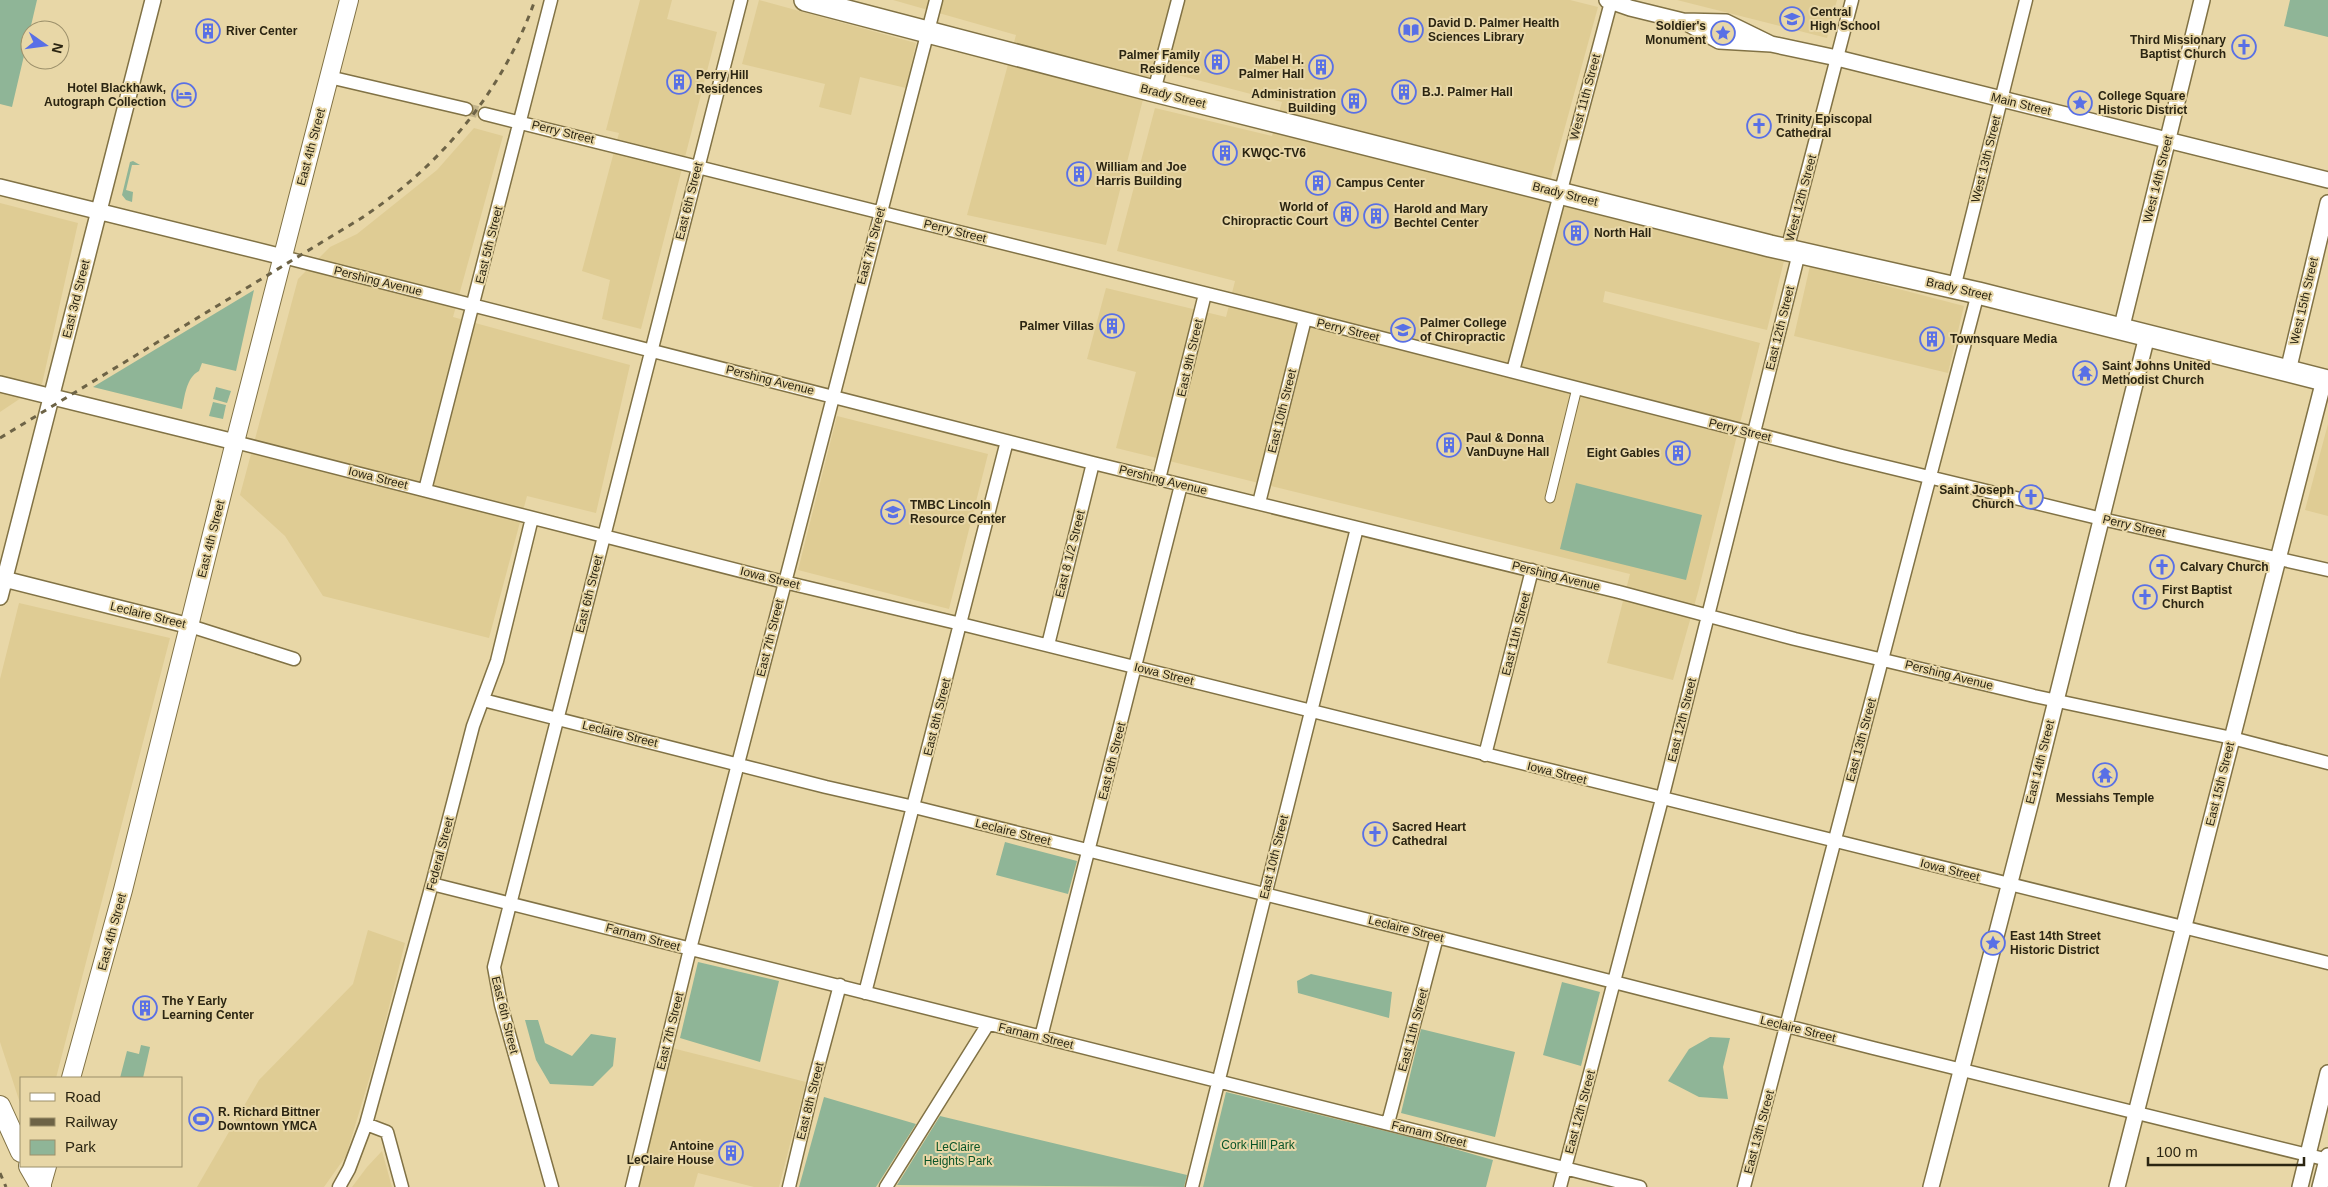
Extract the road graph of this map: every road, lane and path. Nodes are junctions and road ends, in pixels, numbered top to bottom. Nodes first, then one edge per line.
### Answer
1 (153, 0) edge
2 (349, 0) edge
3 (551, 0) edge
4 (741, 0) edge
5 (805, 0) edge
6 (936, 0) edge
7 (1178, 0) edge
8 (1852, 0) edge
9 (2026, 0) edge
10 (2202, 0) edge
11 (1609, 1) edge
12 (927, 32) junction
13 (1837, 58) junction
14 (329, 77) junction
15 (1154, 91) junction
16 (2001, 98) junction
17 (466, 109) tunnel mouth
18 (486, 114) tunnel mouth
19 (520, 122) junction
20 (2167, 140) junction
21 (698, 165) junction
22 (2328, 180) edge
23 (0, 187) edge
24 (1560, 193) junction
25 (2328, 203) edge
26 (99, 211) junction
27 (880, 212) junction
28 (1793, 251) junction
29 (283, 257) junction
30 (1954, 288) junction
31 (1205, 294) junction
32 (1978, 294) junction
33 (473, 305) junction
34 (1305, 319) junction
35 (2121, 330) junction
36 (2147, 336) junction
37 (651, 350) junction
38 (1513, 371) junction
39 (2288, 371) junction
40 (2326, 381) edge
41 (0, 384) edge
42 (1577, 388) junction
43 (51, 396) junction
44 (832, 396) junction
45 (1753, 434) junction
46 (1008, 441) junction
47 (235, 442) junction
48 (1092, 463) junction
49 (1930, 477) junction
50 (1159, 479) junction
51 (1181, 484) junction
52 (425, 490) junction
53 (1550, 498) dead end
54 (1259, 504) junction
55 (532, 518) junction
56 (2102, 519) junction
57 (1357, 528) junction
58 (604, 536) junction
59 (2278, 558) junction
60 (1532, 570) junction
61 (2328, 570) edge
62 (2, 578) edge
63 (784, 582) junction
64 (0, 598) edge
65 (1708, 614) junction
66 (961, 624) junction
67 (190, 626) junction
68 (1048, 645) junction
69 (294, 659) dead end
70 (1882, 659) junction
71 (1135, 667) junction
72 (483, 700) junction
73 (2056, 700) junction
74 (1310, 710) junction
75 (558, 719) junction
76 (2232, 738) junction
77 (1485, 755) junction
78 (2328, 762) edge
79 (737, 764) junction
80 (1662, 799) junction
81 (914, 807) junction
82 (1834, 842) junction
83 (1089, 851) junction
84 (432, 884) junction
85 (2009, 884) junction
86 (1264, 894) junction
87 (509, 905) junction
88 (2184, 928) junction
89 (1437, 937) junction
90 (690, 949) junction
91 (2328, 963) edge
92 (1614, 983) junction
93 (840, 985) junction
94 (865, 993) junction
95 (988, 1024) junction
96 (1786, 1026) junction
97 (1041, 1037) junction
98 (1961, 1070) junction
99 (2328, 1073) edge
100 (71, 1077) edge
101 (1218, 1082) junction
102 (0, 1106) edge
103 (2138, 1113) junction
104 (1388, 1123) junction
105 (366, 1124) junction
106 (20, 1150) edge
107 (2308, 1155) junction
108 (2328, 1159) edge
109 (30, 1167) edge
110 (47, 1167) edge
111 (1566, 1168) junction
112 (41, 1187) edge
113 (339, 1187) edge
114 (402, 1187) edge
115 (552, 1187) edge
116 (632, 1187) edge
117 (789, 1187) edge
118 (886, 1187) edge
119 (1192, 1187) edge
120 (1560, 1187) edge
121 (1640, 1187) edge
122 (1744, 1187) edge
123 (1931, 1187) edge
124 (2117, 1187) edge
125 (2300, 1187) edge
126 (2320, 1187) edge

1 - 26 street, East 3rd Street
2 - 14 main road, East 4th Street
3 - 19 street, East 5th Street
4 - 21 street, East 6th Street
5 - 12 highway, Brady Street
6 - 12 street, East 7th Street
7 - 15 street
8 - 13 street, West 12th Street
9 - 16 street, West 13th Street
10 - 20 street, West 14th Street
11 - 13 street, Main Street
11 - 24 street, West 11th Street
12 - 15 highway, Brady Street
12 - 27 street, East 7th Street
13 - 16 street, Main Street
13 - 28 street, West 12th Street
14 - 17 street
14 - 29 main road, East 4th Street
15 - 24 highway, Brady Street
16 - 20 street, Main Street
16 - 30 street, West 13th Street
18 - 19 street, Perry Street
19 - 21 street, Perry Street
19 - 33 street, East 5th Street
20 - 22 street, Main Street
20 - 35 street, West 14th Street
21 - 27 street, Perry Street
21 - 37 street, East 6th Street
23 - 26 street, Pershing Avenue
24 - 28 highway, Brady Street
24 - 38 street
25 - 39 street, West 15th Street
26 - 29 street, Pershing Avenue
26 - 43 street, East 3rd Street
27 - 31 street, Perry Street
27 - 44 street, East 7th Street
28 - 30 highway, Brady Street
28 - 45 street, East 12th Street
29 - 33 street, Pershing Avenue
29 - 47 main road, East 4th Street
30 - 32 highway, Brady Street
31 - 34 street, Perry Street
31 - 50 street, East 9th Street
32 - 35 highway, Brady Street
32 - 49 street, East 13th Street
33 - 37 street, Pershing Avenue
33 - 52 street, East 5th Street
34 - 38 street, Perry Street
34 - 54 street, East 10th Street
35 - 36 highway, Brady Street
36 - 39 highway, Brady Street
36 - 56 street, East 14th Street
37 - 44 street, Pershing Avenue
37 - 58 street, East 6th Street
38 - 42 street, Perry Street
39 - 40 highway, Brady Street
40 - 59 street, East 15th Street
41 - 43 street, Iowa Street
42 - 45 street, Perry Street
42 - 53 street
43 - 47 street, Iowa Street
43 - 62 street, East 3rd Street
44 - 46 street, Pershing Avenue
44 - 63 street, East 7th Street
45 - 49 street, Perry Street
45 - 65 street, East 12th Street
46 - 48 street, Pershing Avenue
46 - 66 street, East 8th Street
47 - 52 street, Iowa Street
47 - 67 main road, East 4th Street
48 - 50 street, Pershing Avenue
48 - 68 street, East 8 1/2 Street
49 - 56 street, Perry Street
49 - 70 street, East 13th Street
50 - 51 street, Pershing Avenue
51 - 54 street, Pershing Avenue
51 - 71 street, East 9th Street
52 - 55 street, Iowa Street
54 - 57 street, Pershing Avenue
55 - 58 street, Iowa Street
55 - 72 street, Federal Street
56 - 59 street, Perry Street
56 - 73 street, East 14th Street
57 - 60 street, Pershing Avenue
57 - 74 street, East 10th Street
58 - 63 street, Iowa Street
58 - 75 street, East 6th Street
59 - 61 street, Perry Street
59 - 76 street, East 15th Street
60 - 65 street, Pershing Avenue
60 - 77 street, East 11th Street
62 - 64 street, East 3rd Street
62 - 67 street, Leclaire Street
63 - 66 street, Iowa Street
63 - 79 street, East 7th Street
65 - 70 street, Pershing Avenue
65 - 80 street, East 12th Street
66 - 68 street, Iowa Street
66 - 81 street, East 8th Street
67 - 69 street, Leclaire Street
67 - 100 main road, East 4th Street
68 - 71 street, Iowa Street
70 - 73 street, Pershing Avenue
70 - 82 street, East 13th Street
71 - 74 street, Iowa Street
71 - 83 street, East 9th Street
72 - 75 street, Leclaire Street
72 - 84 street, Federal Street
73 - 76 street, Pershing Avenue
73 - 85 street, East 14th Street
74 - 77 street, Iowa Street
74 - 86 street, East 10th Street
75 - 79 street, Leclaire Street
75 - 87 street, East 6th Street
76 - 78 street, Pershing Avenue
76 - 88 street, East 15th Street
77 - 80 street, Iowa Street
79 - 81 street, Leclaire Street
79 - 90 street, East 7th Street
80 - 82 street, Iowa Street
80 - 92 street, East 12th Street
81 - 83 street, Leclaire Street
81 - 94 street, East 8th Street
82 - 85 street, Iowa Street
82 - 96 street, East 13th Street
83 - 86 street, Leclaire Street
83 - 97 street, East 9th Street
84 - 87 street, Farnam Street
84 - 105 street, Federal Street
85 - 88 street, Iowa Street
85 - 98 street, East 14th Street
86 - 89 street, Leclaire Street
86 - 101 street, East 10th Street
87 - 90 street, Farnam Street
87 - 115 street, East 6th Street
88 - 91 street, Iowa Street
88 - 103 street, East 15th Street
89 - 92 street, Leclaire Street
89 - 104 street, East 11th Street
90 - 93 street, Farnam Street
90 - 116 street, East 7th Street
92 - 96 street, Leclaire Street
92 - 111 street, East 12th Street
93 - 94 street, Farnam Street
93 - 117 street, East 8th Street
94 - 95 street, Farnam Street
95 - 97 street, Farnam Street
95 - 118 street
96 - 98 street, Leclaire Street
96 - 122 street, East 13th Street
97 - 101 street, Farnam Street
98 - 103 street, Leclaire Street
98 - 123 street, East 14th Street
99 - 107 street
101 - 104 street, Farnam Street
101 - 119 street, East 10th Street
102 - 106 main road
103 - 107 street, Leclaire Street
103 - 124 street, East 15th Street
104 - 111 street, Farnam Street
105 - 113 street, Federal Street
105 - 114 street
107 - 108 street, Leclaire Street
107 - 125 street
108 - 126 street
109 - 112 main road
110 - 112 main road
111 - 120 street, East 12th Street
111 - 121 street, Farnam Street

